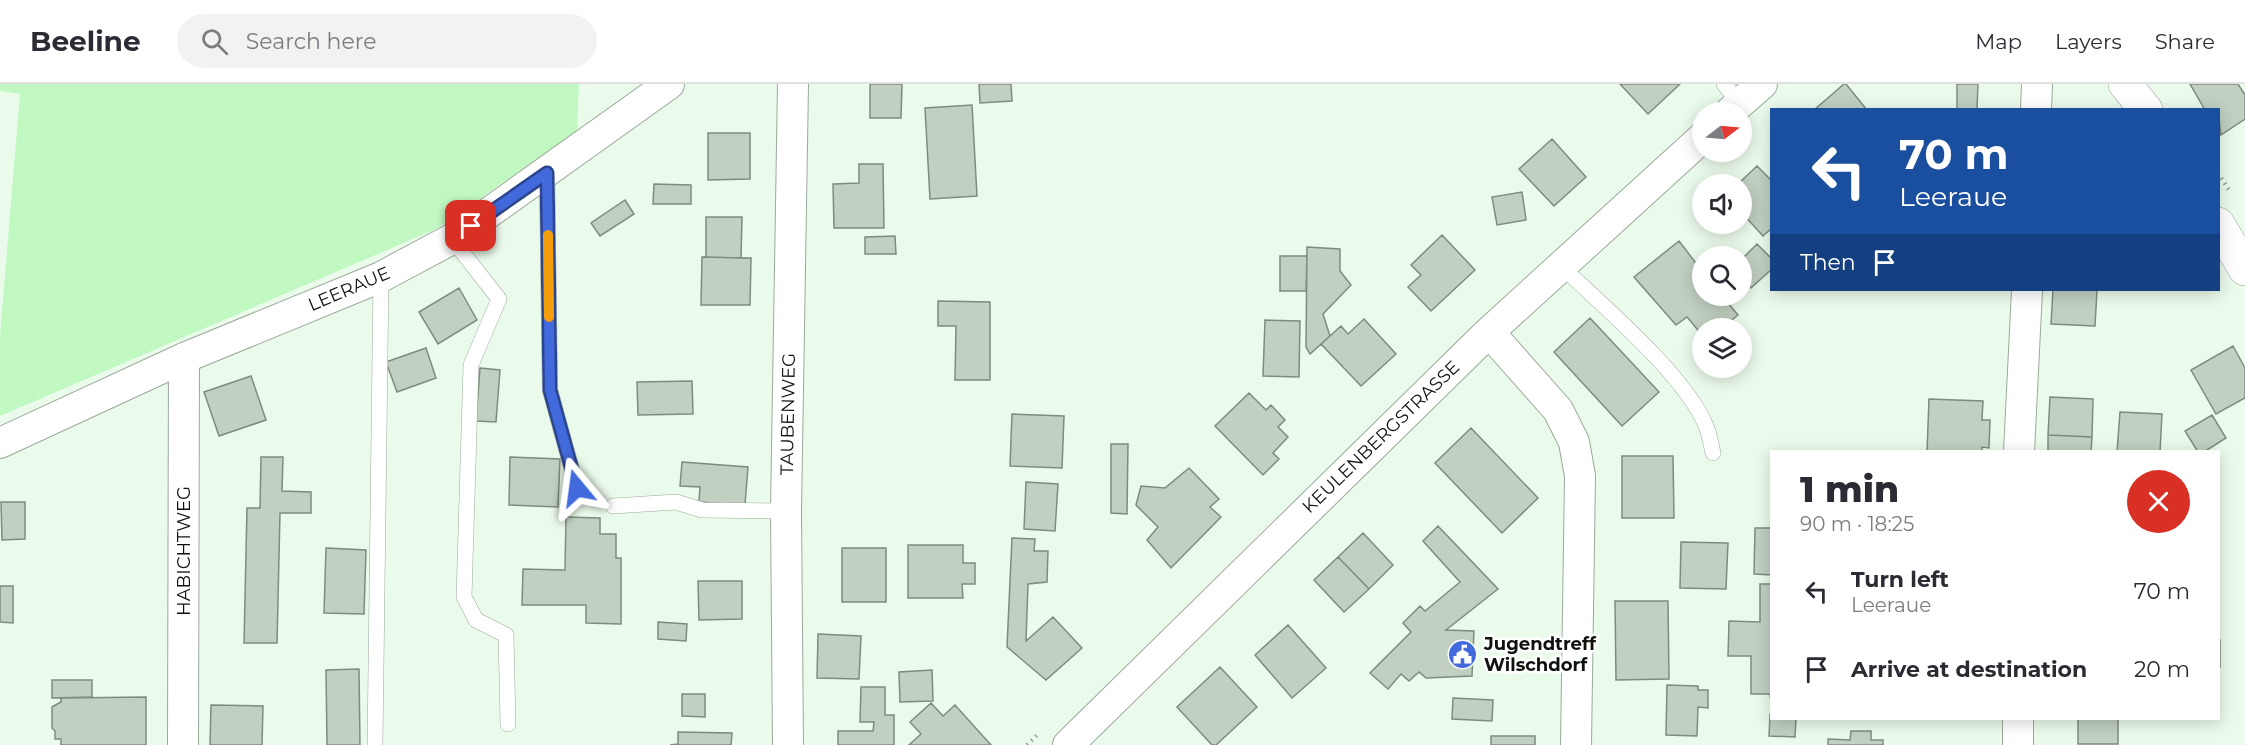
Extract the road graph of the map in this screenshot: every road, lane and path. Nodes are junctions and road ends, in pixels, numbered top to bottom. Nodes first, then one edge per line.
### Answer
1 (669, 84) edge
2 (793, 84) edge
3 (1762, 84) edge
4 (2037, 84) edge
5 (2125, 84) edge
6 (1731, 100) edge
7 (2036, 108) edge
8 (2144, 108) edge
9 (1692, 147) edge
10 (547, 173) junction
11 (2220, 227) edge
12 (452, 239) junction
13 (1561, 266) junction
14 (2245, 269) edge
15 (381, 277) junction
16 (2027, 291) edge
17 (1489, 332) junction
18 (184, 358) junction
19 (0, 443) edge
20 (2019, 450) edge
21 (1713, 453) dead end
22 (577, 488) dead end
23 (613, 506) dead end
24 (786, 511) junction
25 (2018, 720) edge
26 (508, 724) dead end
27 (183, 745) edge
28 (375, 745) edge
29 (788, 745) edge
30 (1068, 745) edge
31 (1576, 745) edge
32 (2018, 745) edge

1 - 10 street, LEERAUE
2 - 24 street, TAUBENWEG
3 - 6 street
4 - 7 street
5 - 8 street
9 - 13 street, KEULENBERGSTRASSE
10 - 12 street, LEERAUE
10 - 22 lane
11 - 14 street
12 - 15 street, LEERAUE
12 - 26 lane
13 - 17 street, KEULENBERGSTRASSE
13 - 21 lane
15 - 18 street, LEERAUE
15 - 28 lane
16 - 20 street
17 - 30 street, KEULENBERGSTRASSE
17 - 31 street
18 - 19 street, LEERAUE
18 - 27 street, HABICHTWEG
23 - 24 lane
24 - 29 street, TAUBENWEG
25 - 32 street

